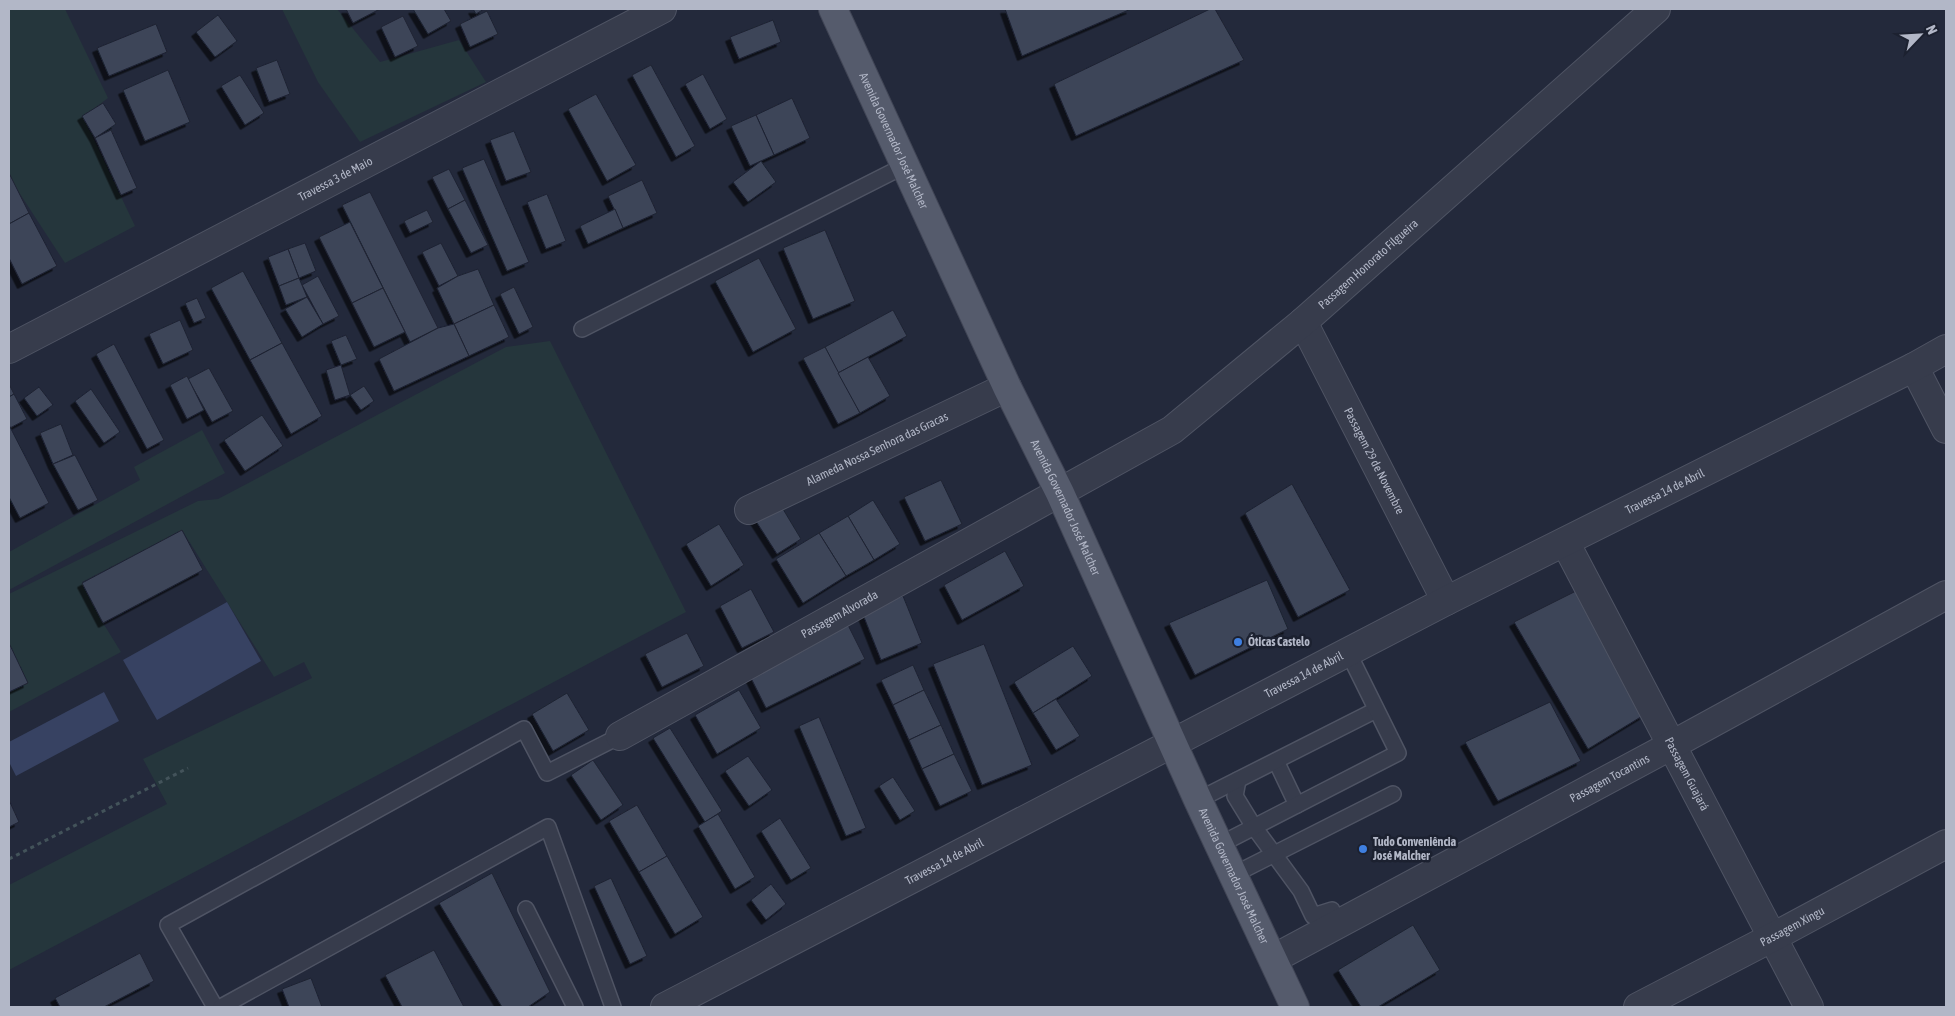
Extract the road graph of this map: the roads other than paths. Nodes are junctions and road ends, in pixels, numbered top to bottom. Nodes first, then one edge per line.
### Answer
1 (662, 9) edge
2 (832, 9) edge
3 (1656, 9) edge
4 (904, 166) junction
5 (1303, 322) junction
6 (582, 329) dead end
7 (9, 349) edge
8 (1946, 349) edge
9 (1914, 366) junction
10 (1007, 387) junction
11 (1946, 428) edge
12 (1060, 493) junction
13 (749, 510) dead end
14 (1565, 542) junction
15 (1946, 595) edge
16 (1446, 601) junction
17 (1348, 652) junction
18 (1376, 710) junction
19 (620, 736) joint
20 (1172, 744) junction
21 (1672, 745) junction
22 (1276, 761) junction
23 (1238, 780) junction
24 (1393, 794) dead end
25 (1198, 800) junction
26 (1297, 805) junction
27 (1254, 827) junction
28 (1946, 844) edge
29 (1219, 845) junction
30 (1274, 854) junction
31 (1233, 875) junction
32 (526, 909) dead end
33 (1332, 910) dead end
34 (1772, 938) junction
35 (1273, 959) junction
36 (215, 1007) edge
37 (221, 1007) edge
38 (575, 1007) edge
39 (613, 1007) edge
40 (666, 1007) edge
41 (1295, 1007) edge
42 (1638, 1007) edge
43 (1809, 1007) edge

1 - 7 street, Travessa 3 de Maio
2 - 4 main road, Avenida Governador José Malcher
3 - 5 street, Passagem Honorato Filgueira
4 - 6 lane
4 - 10 main road, Avenida Governador José Malcher
5 - 12 street, Passagem Honorato Filgueira
5 - 16 street, Passagem 29 de Novembre
8 - 9 street, Travessa 14 de Abril
9 - 11 street
9 - 14 street, Travessa 14 de Abril
10 - 12 main road, Avenida Governador José Malcher
10 - 13 street, Alameda Nossa Senhora das Gracas
12 - 19 street, Passagem Alvorada
12 - 20 main road, Avenida Governador José Malcher
14 - 16 street, Travessa 14 de Abril
14 - 21 street, Passagem Guajará
15 - 21 street, Passagem Tocantins
16 - 17 street, Travessa 14 de Abril
17 - 18 lane
17 - 20 street, Travessa 14 de Abril
18 - 22 lane
18 - 26 lane
19 - 36 lane
20 - 25 main road, Avenida Governador José Malcher
20 - 40 street, Travessa 14 de Abril
21 - 34 street, Passagem Guajará
21 - 35 street, Passagem Tocantins
22 - 23 lane
22 - 26 lane
23 - 25 lane
23 - 27 lane
24 - 30 lane
25 - 29 main road, Avenida Governador José Malcher
26 - 27 lane
27 - 29 lane
27 - 30 lane
28 - 34 street, Passagem Xingu
29 - 31 main road, Avenida Governador José Malcher
30 - 31 lane
30 - 33 lane
31 - 35 main road, Avenida Governador José Malcher
32 - 38 lane
34 - 42 street, Passagem Xingu
34 - 43 street, Passagem Guajará
35 - 41 main road, Avenida Governador José Malcher
37 - 39 lane

